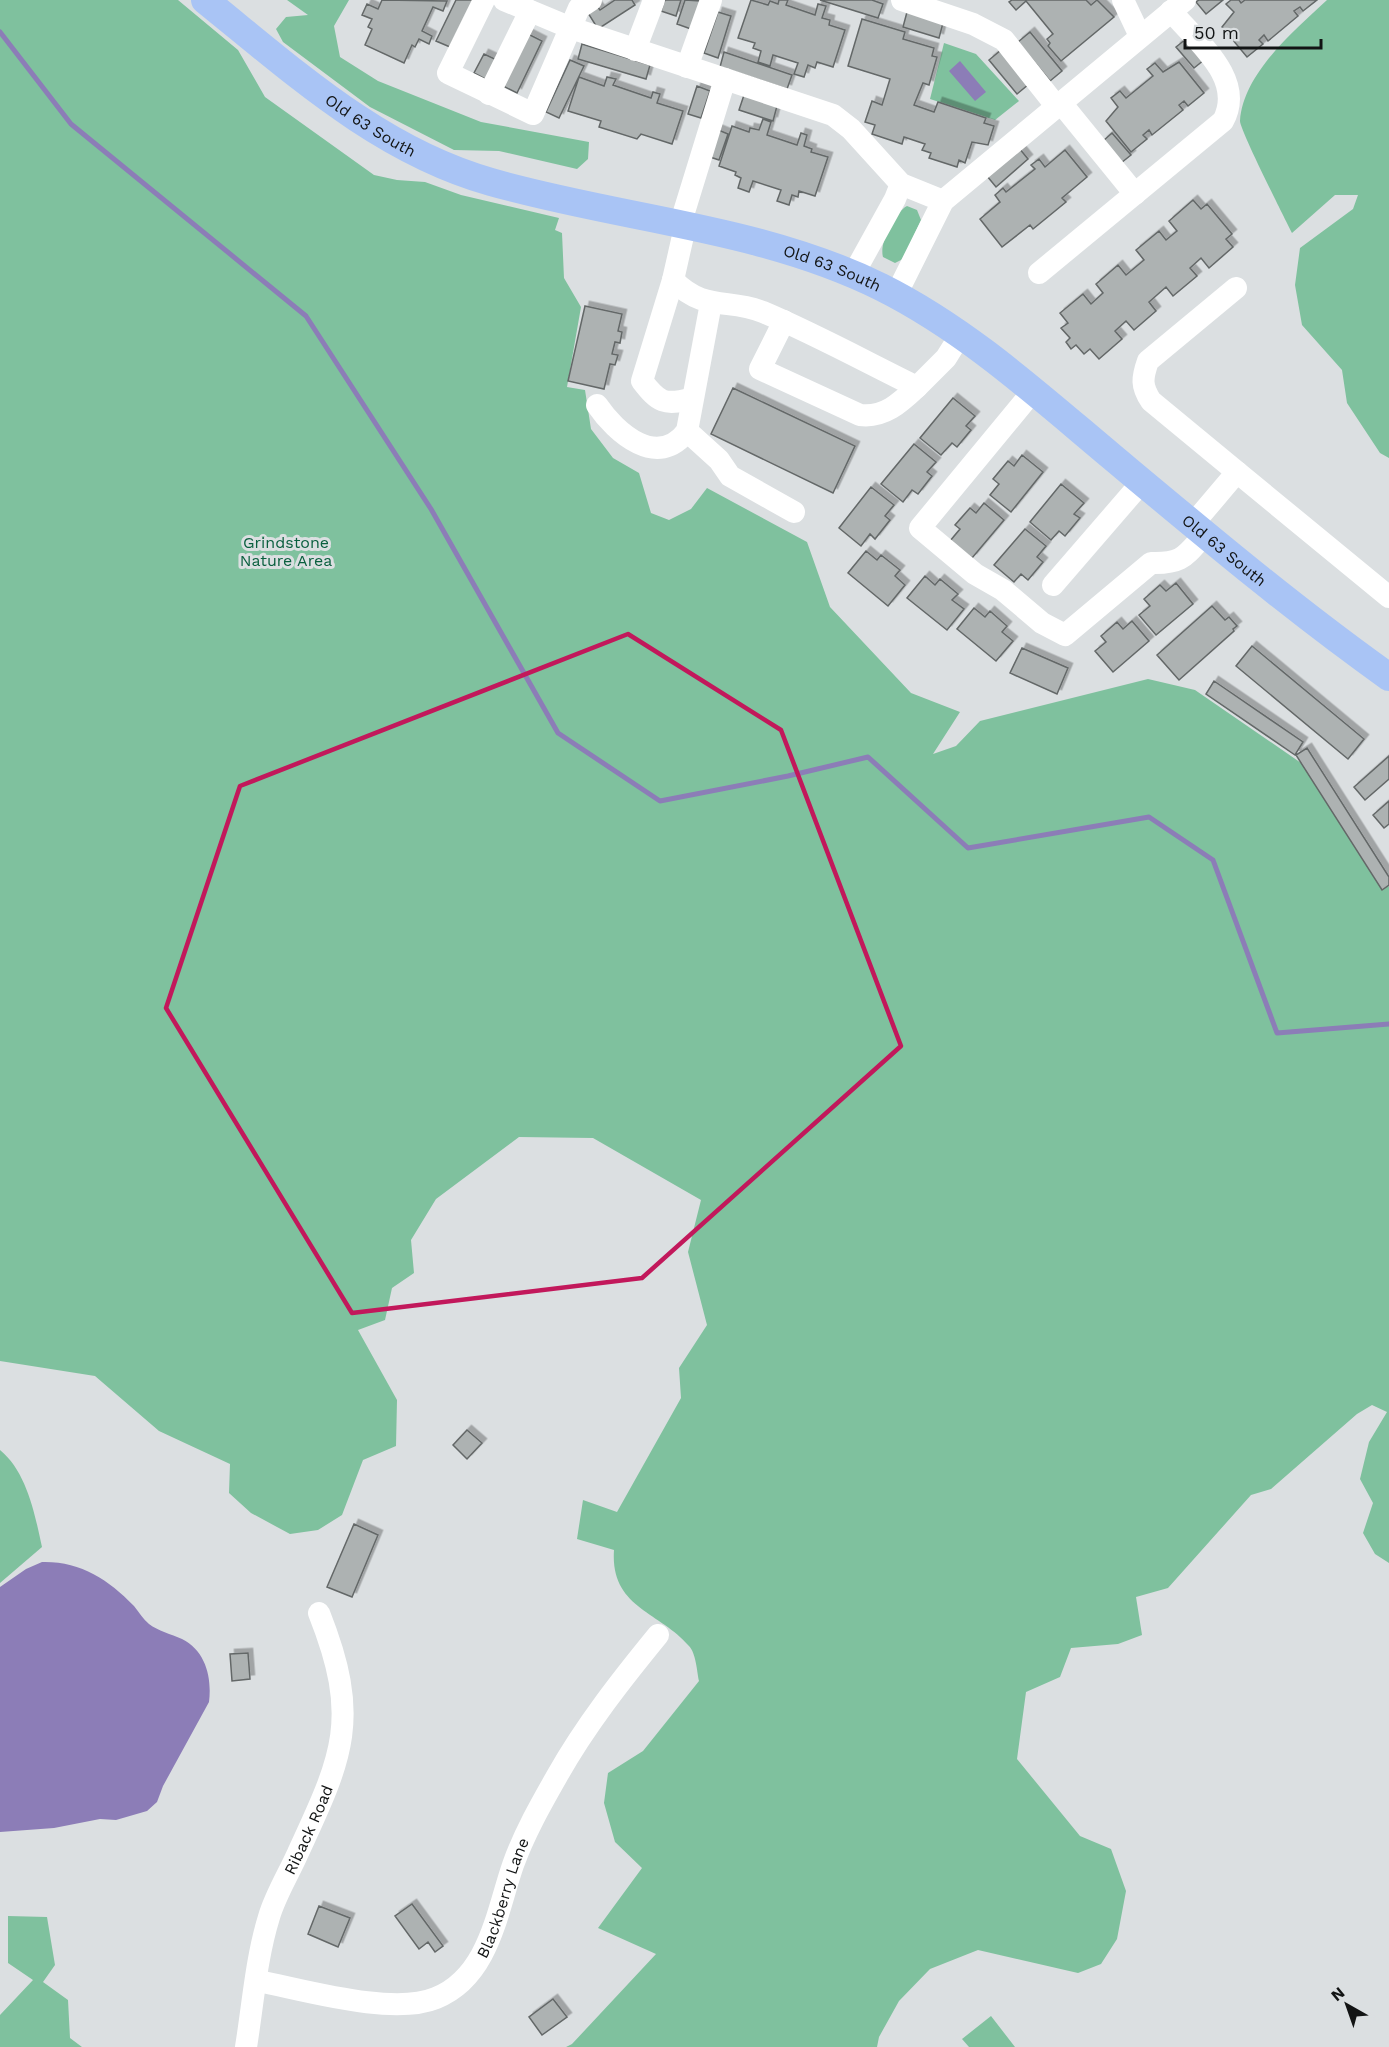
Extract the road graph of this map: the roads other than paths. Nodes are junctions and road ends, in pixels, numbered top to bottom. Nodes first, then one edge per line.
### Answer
1 (205, 0) edge
2 (484, 0) edge
3 (504, 0) edge
4 (591, 0) edge
5 (654, 0) edge
6 (711, 0) edge
7 (902, 0) edge
8 (1123, 0) edge
9 (1178, 6) edge
10 (530, 11) junction
11 (571, 28) junction
12 (1140, 36) junction
13 (635, 50) junction
14 (687, 67) junction
15 (725, 79) junction
16 (489, 94) junction
17 (1059, 105) junction
18 (901, 184) junction
19 (1135, 194) junction
20 (943, 201) junction
21 (682, 226) junction
22 (1039, 273) dead end
23 (853, 275) junction
24 (673, 280) junction
25 (1236, 288) dead end
26 (896, 295) junction
27 (711, 303) junction
28 (784, 321) junction
29 (961, 334) junction
30 (917, 387) junction
31 (1033, 391) junction
32 (691, 399) junction
33 (597, 405) dead end
34 (687, 431) junction
35 (1237, 472) junction
36 (1142, 482) junction
37 (794, 512) dead end
38 (1199, 529) junction
39 (1053, 585) dead end
40 (1389, 597) edge
41 (1389, 677) edge
42 (319, 1613) dead end
43 (658, 1635) dead end
44 (258, 1981) junction
45 (246, 2047) edge

1 - 21 main road, Old 63 South
2 - 16 street
3 - 10 street
4 - 11 street
5 - 13 street
6 - 14 street
7 - 17 street
8 - 12 street
9 - 12 street
9 - 19 street
10 - 11 street
10 - 16 street
11 - 13 street
11 - 16 street
12 - 17 street
13 - 14 street
14 - 15 street
15 - 18 street
15 - 21 street
17 - 19 street
17 - 20 street
18 - 20 street
18 - 23 street
19 - 22 street
20 - 26 street
21 - 23 main road, Old 63 South
21 - 24 street
23 - 26 main road, Old 63 South
24 - 27 street
24 - 32 street
25 - 35 street
26 - 29 main road, Old 63 South
27 - 28 street
27 - 32 street
28 - 30 street
28 - 30 street
29 - 30 street
29 - 31 main road, Old 63 South
31 - 36 main road, Old 63 South
31 - 38 street
32 - 34 street
33 - 34 street
34 - 37 street
35 - 38 street
35 - 40 street
36 - 38 main road, Old 63 South
36 - 39 street
38 - 41 main road, Old 63 South
42 - 44 street, Riback Road
43 - 44 street, Blackberry Lane
44 - 45 street, Riback Road

